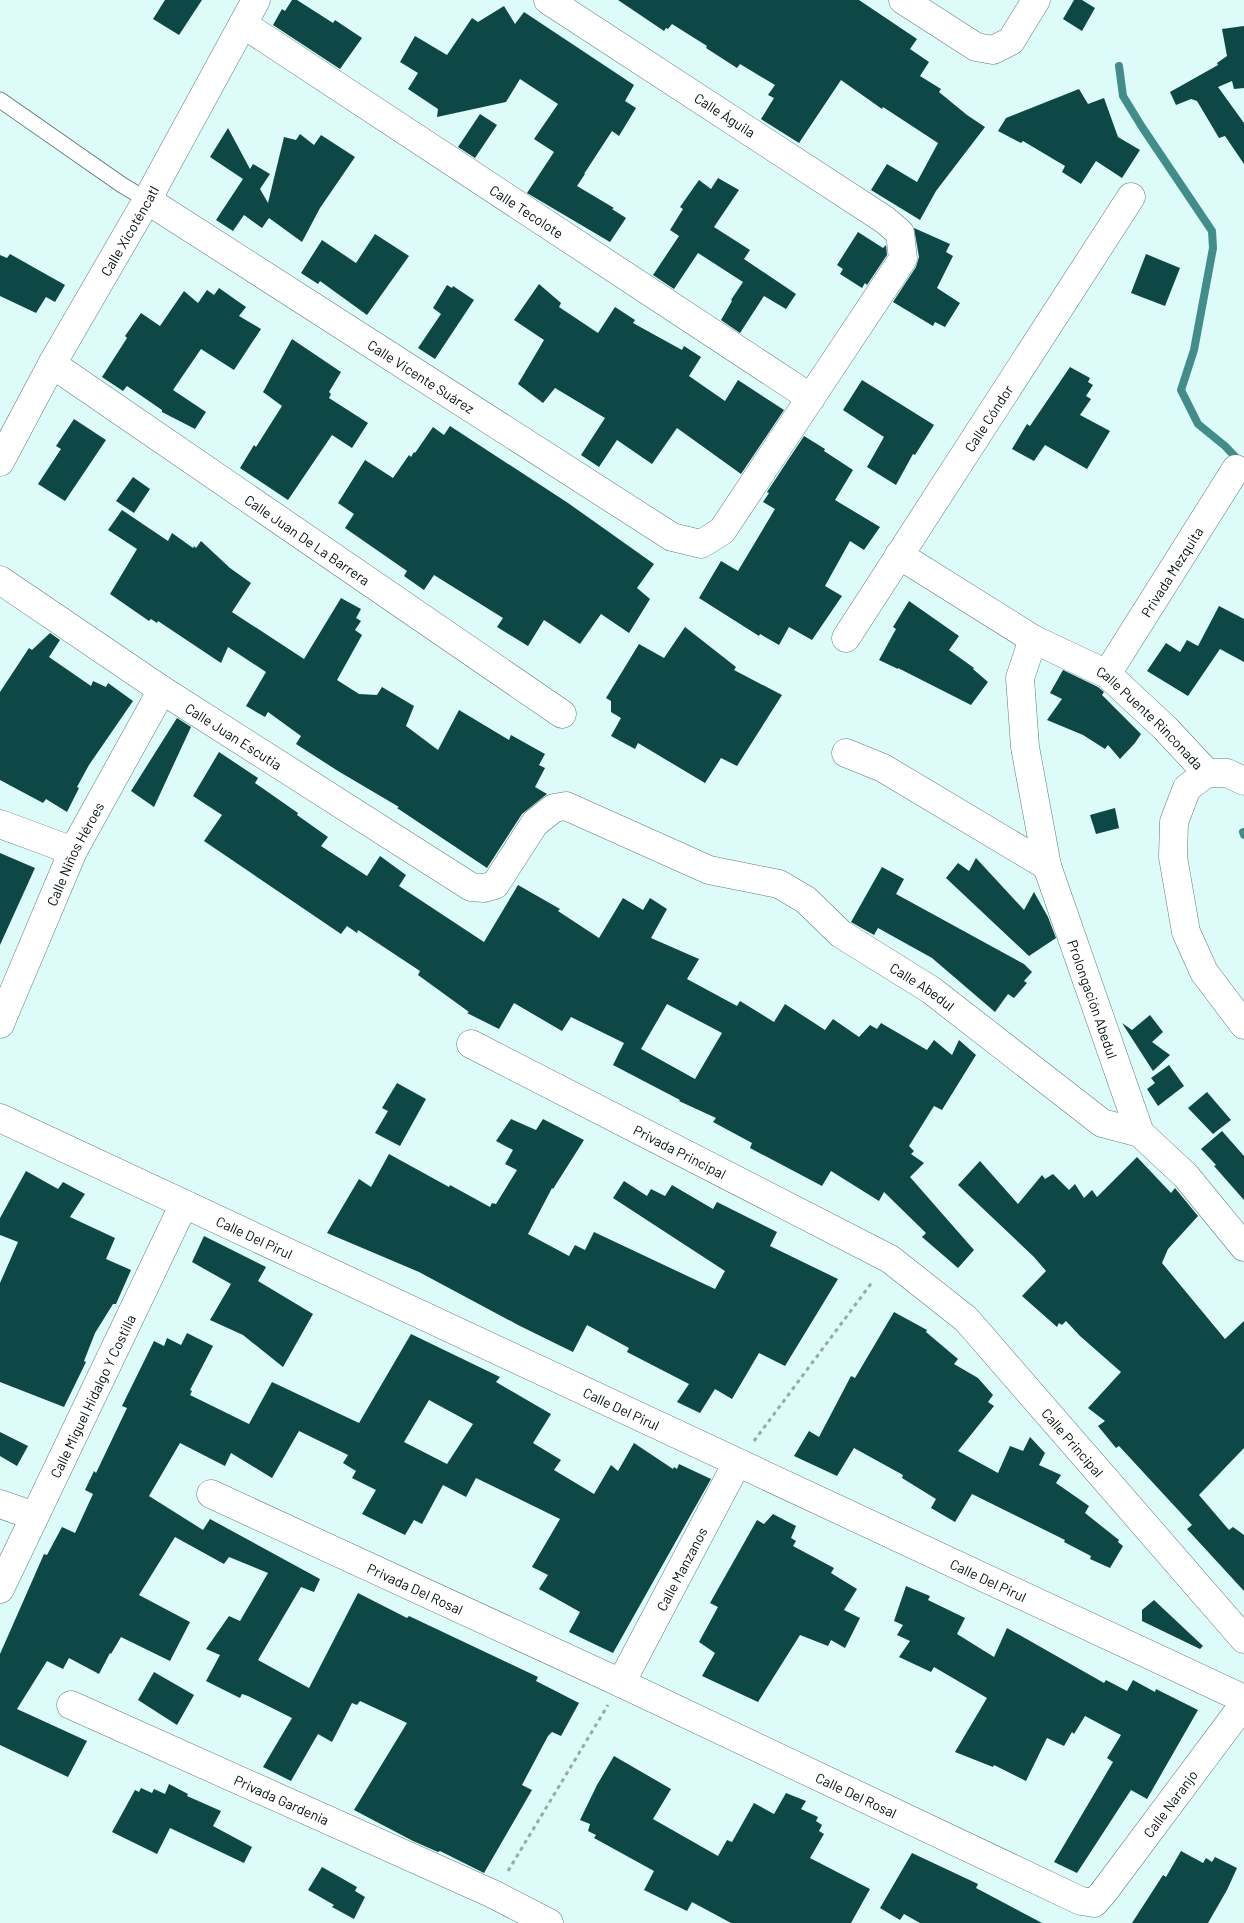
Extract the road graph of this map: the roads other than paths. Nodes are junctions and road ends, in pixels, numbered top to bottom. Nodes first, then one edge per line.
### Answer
1 (256, 0) edge
2 (548, 0) edge
3 (903, 0) edge
4 (1036, 0) edge
5 (243, 24) junction
6 (0, 100) edge
7 (1131, 197) dead end
8 (147, 200) junction
9 (52, 364) junction
10 (811, 398) junction
11 (0, 462) edge
12 (1236, 469) dead end
13 (899, 555) junction
14 (0, 580) edge
15 (846, 638) dead end
16 (1032, 639) junction
17 (1107, 674) junction
18 (162, 690) junction
19 (562, 714) dead end
20 (846, 753) dead end
21 (1207, 773) junction
22 (1244, 781) edge
23 (554, 808) joint
24 (0, 824) edge
25 (73, 851) junction
26 (1047, 866) junction
27 (0, 1024) edge
28 (1244, 1025) edge
29 (471, 1044) dead end
30 (0, 1118) edge
31 (1140, 1133) junction
32 (184, 1204) junction
33 (1244, 1247) edge
34 (890, 1259) joint
35 (737, 1463) junction
36 (211, 1494) dead end
37 (0, 1504) edge
38 (34, 1516) junction
39 (0, 1589) edge
40 (1244, 1639) edge
41 (621, 1683) junction
42 (1244, 1699) edge
43 (71, 1704) dead end
44 (1244, 1704) edge
45 (1094, 1903) joint
46 (549, 1923) edge

1 - 5 street, Calle Xicoténcatl
2 - 10 street, Calle Águila
3 - 4 street
5 - 8 street, Calle Xicoténcatl
5 - 10 street, Calle Tecolote
6 - 8 lane
7 - 13 street, Calle Cóndor
8 - 9 street, Calle Xicoténcatl
8 - 10 street, Calle Vicente Suárez
9 - 11 street, Calle Xicoténcatl
9 - 19 street, Calle Juan De La Barrera
12 - 17 street, Privada Mezquita
13 - 15 street, Calle Cóndor
13 - 16 street, Calle Puente Rinconada
14 - 18 street, Calle Juan Escutia
16 - 17 street, Calle Puente Rinconada
16 - 26 street, Prolongación Abedul
17 - 21 street, Calle Puente Rinconada
18 - 23 street, Calle Juan Escutia
18 - 25 street, Calle Niños Héroes
20 - 26 street
21 - 22 street
21 - 28 street, Calle Puente Rinconada
23 - 31 street, Calle Abedul
24 - 25 street
25 - 27 street, Calle Niños Héroes
26 - 31 street, Prolongación Abedul
29 - 34 street, Privada Principal
30 - 32 street, Calle Del Pirul
31 - 33 street, Calle Abedul
32 - 35 street, Calle Del Pirul
32 - 38 street, Calle Miguel Hidalgo Y Costilla
34 - 40 street, Calle Principal
35 - 41 street, Calle Manzanos
35 - 42 street, Calle Del Pirul
36 - 41 street, Privada Del Rosal
37 - 38 street
38 - 39 street, Calle Miguel Hidalgo Y Costilla
41 - 45 street, Calle Del Rosal
43 - 46 street, Privada Gardenia
44 - 45 street, Calle Naranjo

